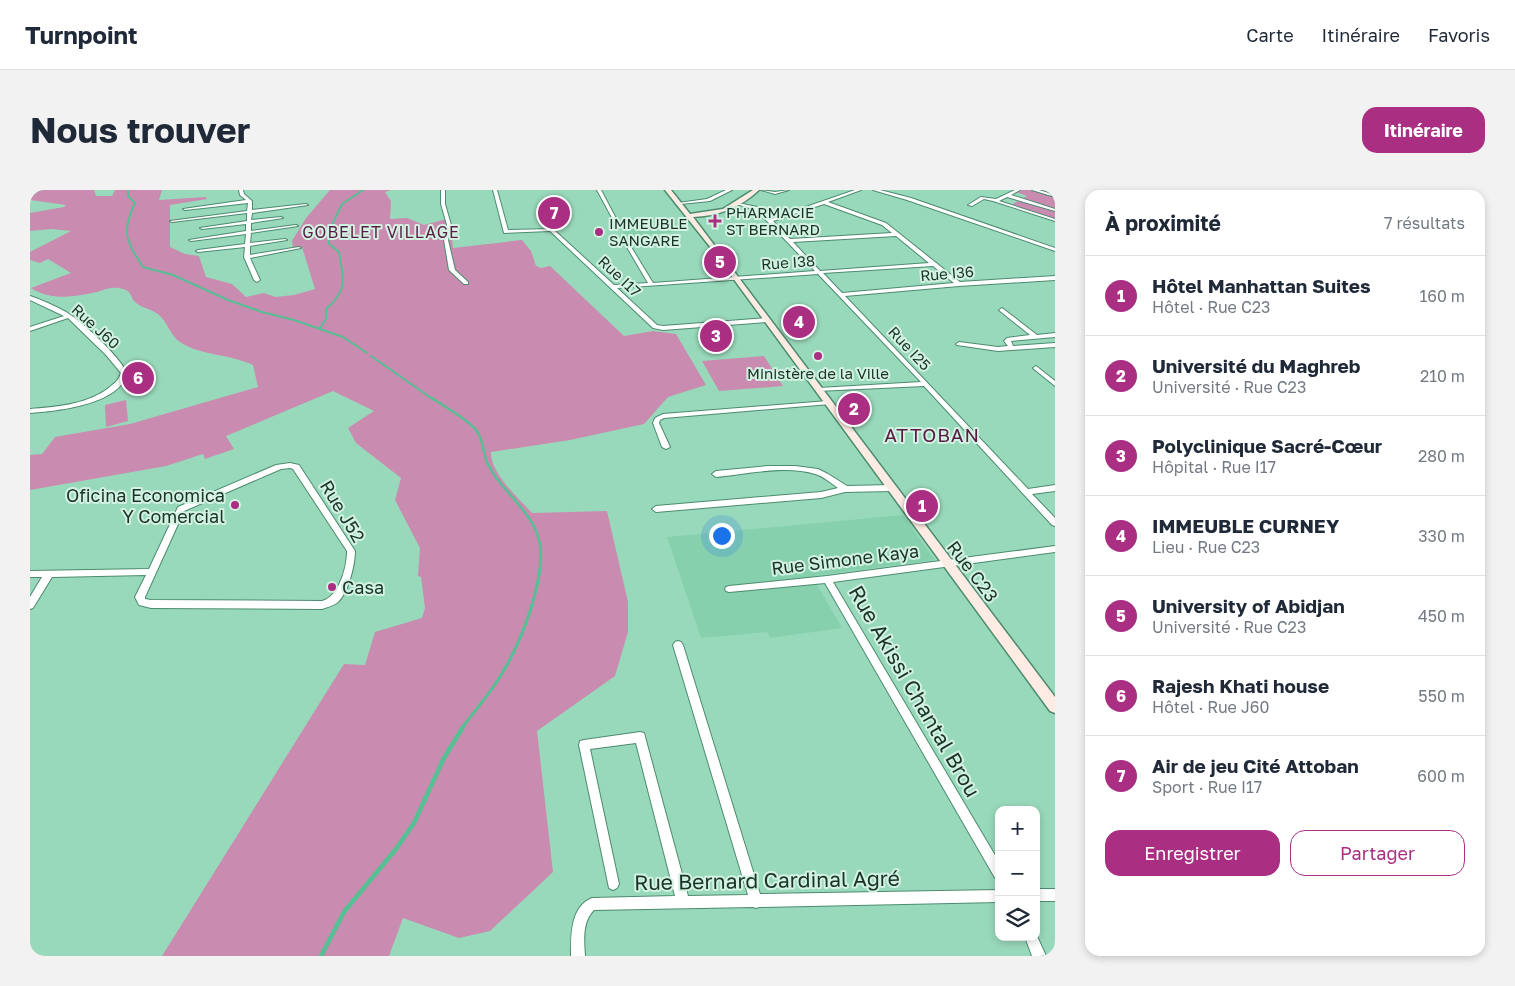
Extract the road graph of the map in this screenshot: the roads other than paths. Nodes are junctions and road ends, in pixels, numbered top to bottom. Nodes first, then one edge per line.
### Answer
1 (241, 190) edge
2 (443, 190) edge
3 (495, 190) edge
4 (599, 190) edge
5 (668, 190) edge
6 (730, 190) edge
7 (756, 190) edge
8 (763, 190) edge
9 (787, 190) edge
10 (859, 190) edge
11 (875, 190) edge
12 (1018, 190) edge
13 (1034, 190) edge
14 (1006, 195) junction
15 (1055, 196) edge
16 (995, 200) junction
17 (250, 201) junction
18 (680, 203) junction
19 (826, 203) junction
20 (738, 204) junction
21 (306, 205) dead end
22 (970, 205) dead end
23 (185, 209) dead end
24 (1055, 210) edge
25 (250, 211) junction
26 (689, 216) junction
27 (281, 218) dead end
28 (1055, 220) edge
29 (172, 221) dead end
30 (770, 221) junction
31 (250, 222) junction
32 (296, 226) dead end
33 (619, 226) dead end
34 (202, 228) dead end
35 (248, 233) junction
36 (898, 234) junction
37 (623, 237) dead end
38 (191, 240) dead end
39 (286, 240) dead end
40 (790, 241) junction
41 (248, 244) junction
42 (299, 248) dead end
43 (1055, 250) edge
44 (198, 251) dead end
45 (247, 257) junction
46 (933, 264) junction
47 (821, 272) junction
48 (736, 278) junction
49 (1055, 278) edge
50 (256, 280) dead end
51 (466, 282) dead end
52 (651, 284) junction
53 (959, 284) junction
54 (614, 287) junction
55 (842, 295) junction
56 (30, 298) edge
57 (1002, 310) dead end
58 (69, 316) junction
59 (766, 320) junction
60 (30, 329) edge
61 (1055, 335) edge
62 (1036, 337) junction
63 (959, 344) dead end
64 (1055, 345) edge
65 (1011, 347) junction
66 (1036, 368) dead end
67 (926, 384) junction
68 (1055, 384) edge
69 (819, 390) junction
70 (828, 403) junction
71 (30, 411) edge
72 (666, 447) dead end
73 (716, 474) dead end
74 (892, 488) junction
75 (1055, 488) edge
76 (845, 489) junction
77 (1026, 492) junction
78 (656, 509) dead end
79 (1055, 522) edge
80 (1055, 549) edge
81 (946, 563) junction
82 (150, 572) junction
83 (30, 574) edge
84 (49, 574) junction
85 (827, 579) junction
86 (729, 589) dead end
87 (30, 605) edge
88 (678, 645) dead end
89 (1055, 707) edge
90 (995, 867) edge
91 (613, 884) dead end
92 (1040, 895) edge
93 (1055, 895) edge
94 (995, 896) edge
95 (683, 902) junction
96 (756, 902) junction
97 (1032, 941) edge
98 (578, 956) edge
99 (1039, 956) edge

1 - 17 street
2 - 51 street
3 - 54 street, Rue I17
4 - 33 street
5 - 18 street, Rue C23
6 - 18 street
7 - 20 street
8 - 9 street
10 - 19 street
11 - 43 street
12 - 14 street
13 - 15 street
14 - 16 street
14 - 24 street
16 - 22 street
16 - 28 street
17 - 23 street
17 - 25 street
18 - 26 street, Rue C23
19 - 30 street
19 - 36 street
20 - 26 street
20 - 30 street, Rue I25
21 - 25 street
25 - 29 street
25 - 31 street
26 - 48 street, Rue C23
27 - 31 street
30 - 40 street, Rue I25
31 - 34 street
31 - 35 street
32 - 35 street
35 - 38 street
35 - 41 street
36 - 40 street
36 - 46 street
37 - 52 street
39 - 41 street
40 - 47 street, Rue I25
41 - 44 street
41 - 45 street
42 - 45 street
45 - 50 street
46 - 47 street, Rue I38
46 - 53 street
47 - 48 street, Rue I38
47 - 55 street, Rue I25
48 - 52 street, Rue I38
48 - 59 street, Rue C23
49 - 53 street, Rue I36
52 - 54 street, Rue I38
53 - 55 street, Rue I36
54 - 59 street, Rue I17
55 - 67 street, Rue I25
56 - 58 street, Rue J60
57 - 62 street
58 - 60 street
58 - 71 street, Rue J60
59 - 69 street, Rue C23
61 - 62 street
62 - 65 street
63 - 65 street
64 - 65 street
66 - 68 street
67 - 69 street
67 - 77 street, Rue I25
69 - 70 street, Rue C23
70 - 72 street
70 - 74 street, Rue C23
73 - 76 street
74 - 76 street
74 - 81 street, Rue C23
75 - 77 street
76 - 78 street
77 - 79 street, Rue I25
80 - 81 street, Rue Simone Kaya
81 - 85 street, Rue Simone Kaya
81 - 89 street, Rue C23
82 - 82 street, Rue J52
82 - 84 street
83 - 84 street
84 - 87 street
85 - 86 street, Rue Simone Kaya
85 - 90 street, Rue Akissi Chantal Brou
88 - 96 street
91 - 95 street
92 - 93 street
94 - 96 street, Rue Bernard Cardinal Agré
95 - 96 street, Rue Bernard Cardinal Agré
95 - 98 street, Rue Bernard Cardinal Agré
97 - 99 street

